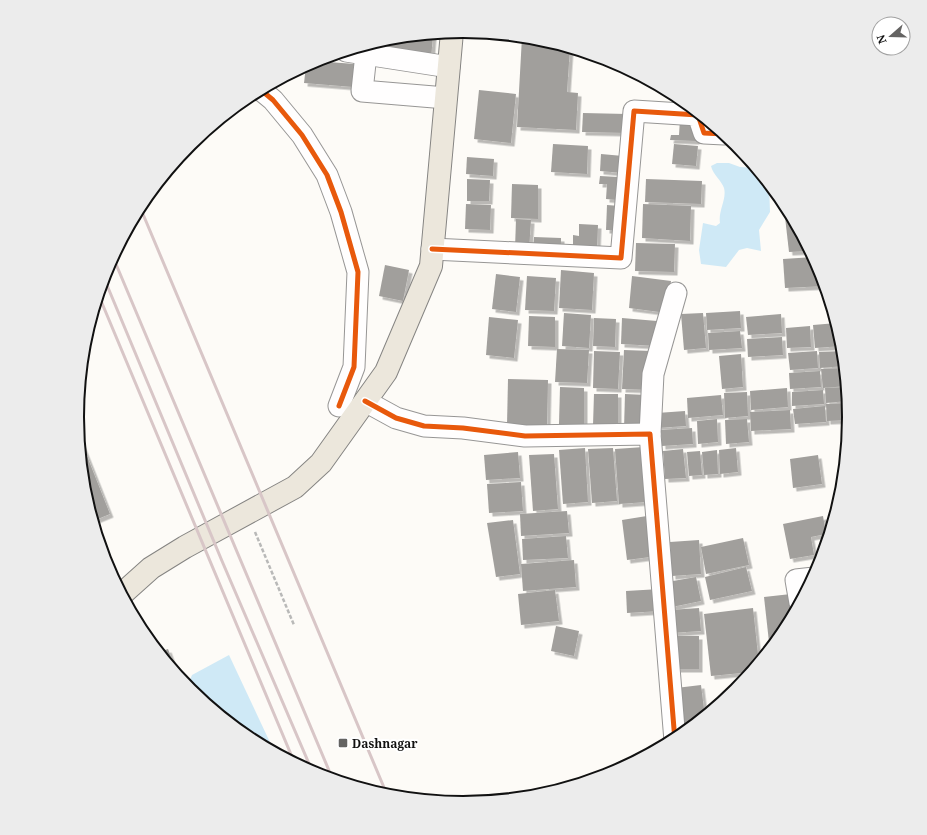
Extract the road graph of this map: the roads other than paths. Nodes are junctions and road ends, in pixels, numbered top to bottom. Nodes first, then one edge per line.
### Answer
1 (451, 39) edge
2 (360, 53) edge
3 (356, 54) edge
4 (449, 67) junction
5 (266, 94) edge
6 (446, 98) junction
7 (692, 114) edge
8 (700, 120) edge
9 (716, 134) edge
10 (432, 249) junction
11 (676, 293) dead end
12 (365, 401) junction
13 (339, 406) dead end
14 (650, 434) junction
15 (807, 579) edge
16 (126, 590) edge
17 (799, 595) edge
18 (674, 733) edge

1 - 4 main road
2 - 4 street
3 - 6 street
4 - 6 main road
5 - 13 street
6 - 10 main road
7 - 10 street
8 - 9 street
10 - 12 main road
11 - 14 street
12 - 14 street
12 - 16 main road
14 - 18 street
15 - 17 street

